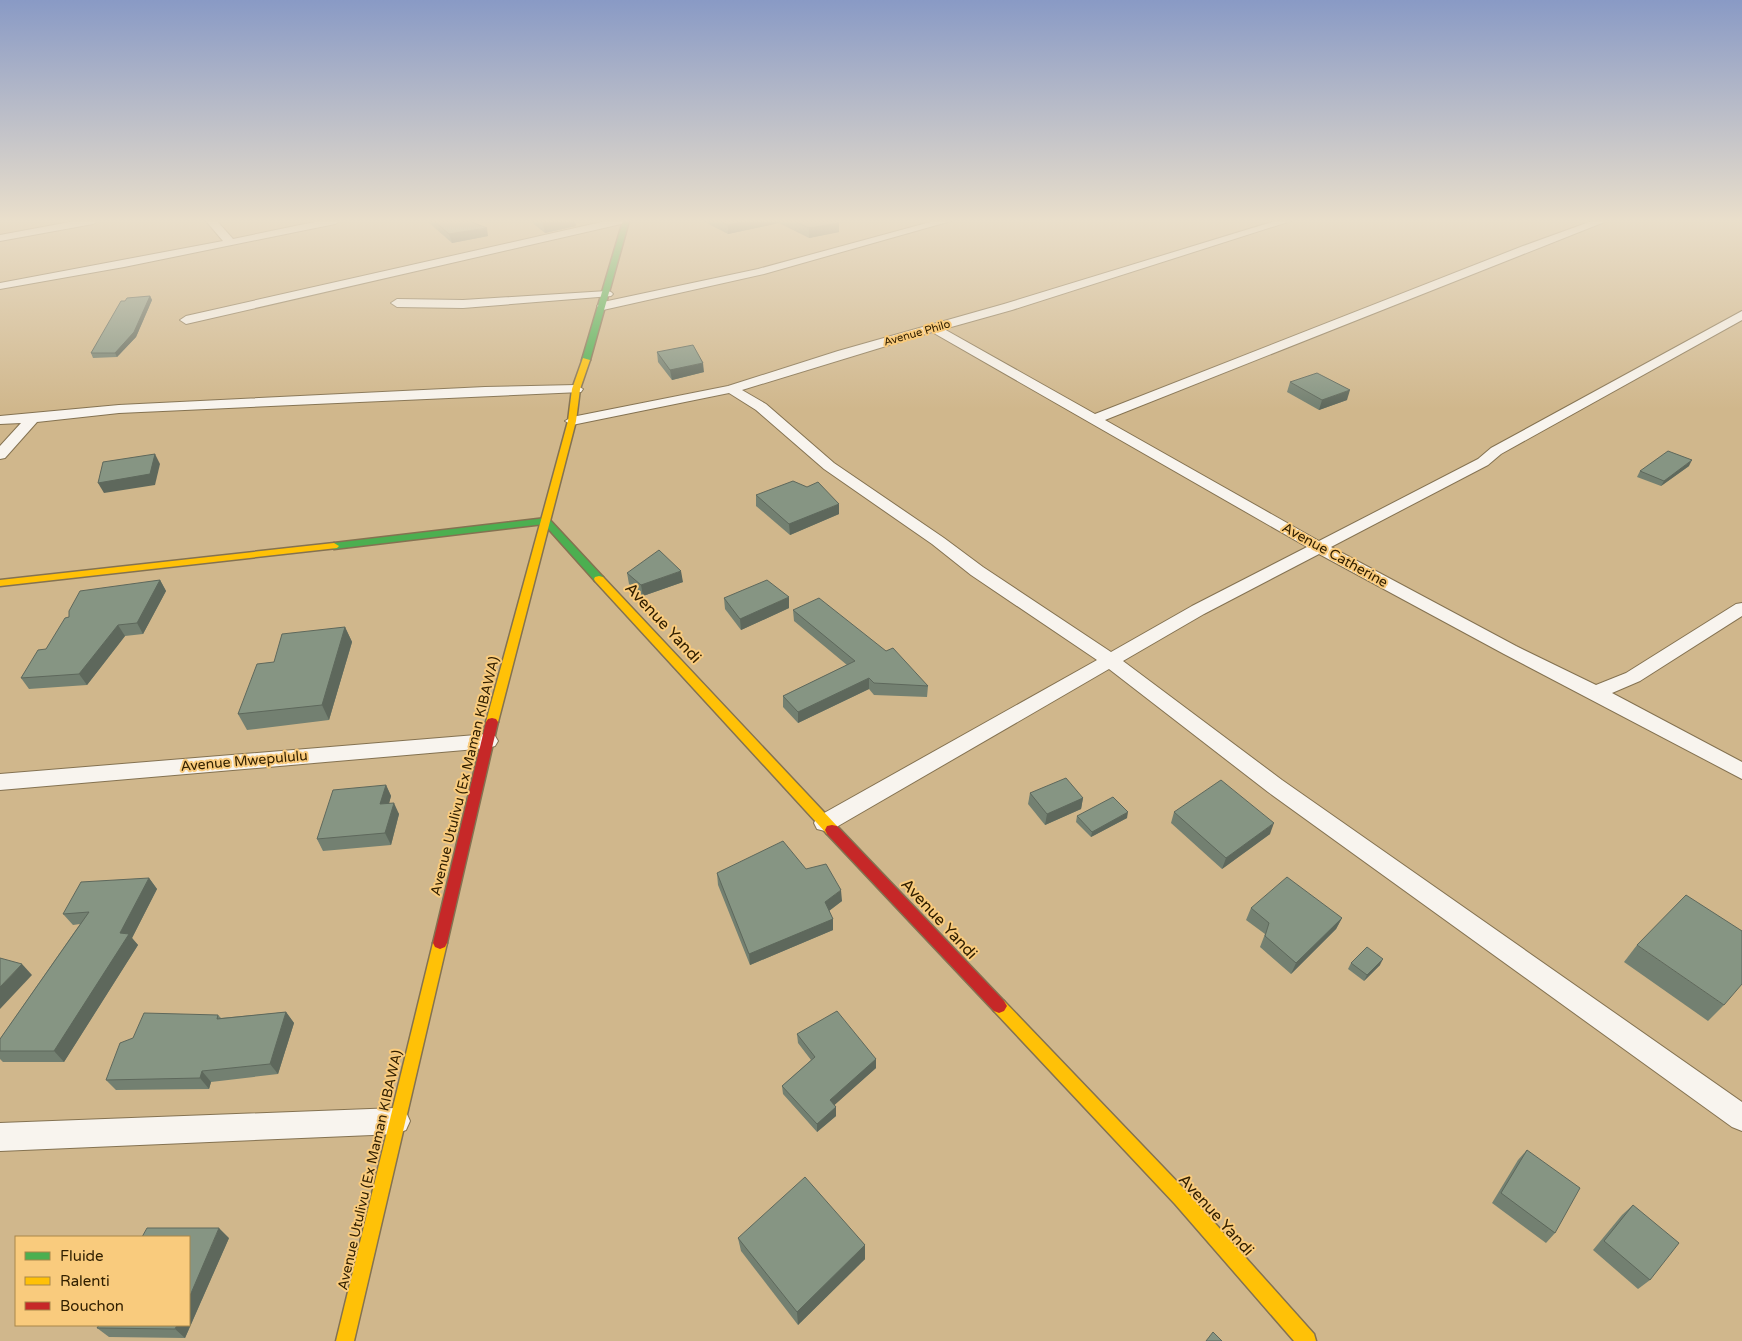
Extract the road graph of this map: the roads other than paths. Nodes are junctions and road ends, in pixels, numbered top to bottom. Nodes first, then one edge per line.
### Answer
1 (14, 284) edge
2 (346, 284) edge
3 (609, 284) edge
4 (696, 284) edge
5 (1080, 284) edge
6 (1437, 284) edge
7 (0, 286) edge
8 (605, 300) junction
9 (397, 303) dead end
10 (1742, 315) edge
11 (186, 320) dead end
12 (934, 328) junction
13 (576, 389) junction
14 (730, 389) junction
15 (34, 416) junction
16 (1094, 419) junction
17 (0, 420) edge
18 (572, 421) junction
19 (0, 455) edge
20 (546, 521) junction
21 (1319, 547) junction
22 (0, 583) edge
23 (1742, 608) edge
24 (1110, 660) junction
25 (1596, 693) junction
26 (488, 741) junction
27 (1742, 771) edge
28 (0, 782) edge
29 (826, 823) junction
30 (1742, 1118) edge
31 (396, 1121) junction
32 (0, 1137) edge
33 (345, 1341) edge
34 (1307, 1341) edge

1 - 7 street
2 - 11 street
3 - 8 street, Avenue Utulivu (Ex Maman KIBAWA)
4 - 8 street
5 - 12 street, Avenue Philo
6 - 16 street
8 - 9 street
8 - 13 street, Avenue Utulivu (Ex Maman KIBAWA)
10 - 21 street
12 - 14 street, Avenue Philo
12 - 16 street, Avenue Catherine
13 - 15 street
13 - 18 street, Avenue Utulivu (Ex Maman KIBAWA)
14 - 18 street, Avenue Philo
14 - 24 street
15 - 17 street
15 - 19 street
16 - 21 street, Avenue Catherine
18 - 20 street, Avenue Utulivu (Ex Maman KIBAWA)
20 - 22 street
20 - 26 street, Avenue Utulivu (Ex Maman KIBAWA)
20 - 29 street, Avenue Yandi
21 - 24 street
21 - 25 street, Avenue Catherine
23 - 25 street
24 - 29 street
24 - 30 street
25 - 27 street, Avenue Catherine
26 - 28 street, Avenue Mwepululu
26 - 31 street, Avenue Utulivu (Ex Maman KIBAWA)
29 - 34 street, Avenue Yandi
31 - 32 street
31 - 33 street, Avenue Utulivu (Ex Maman KIBAWA)

